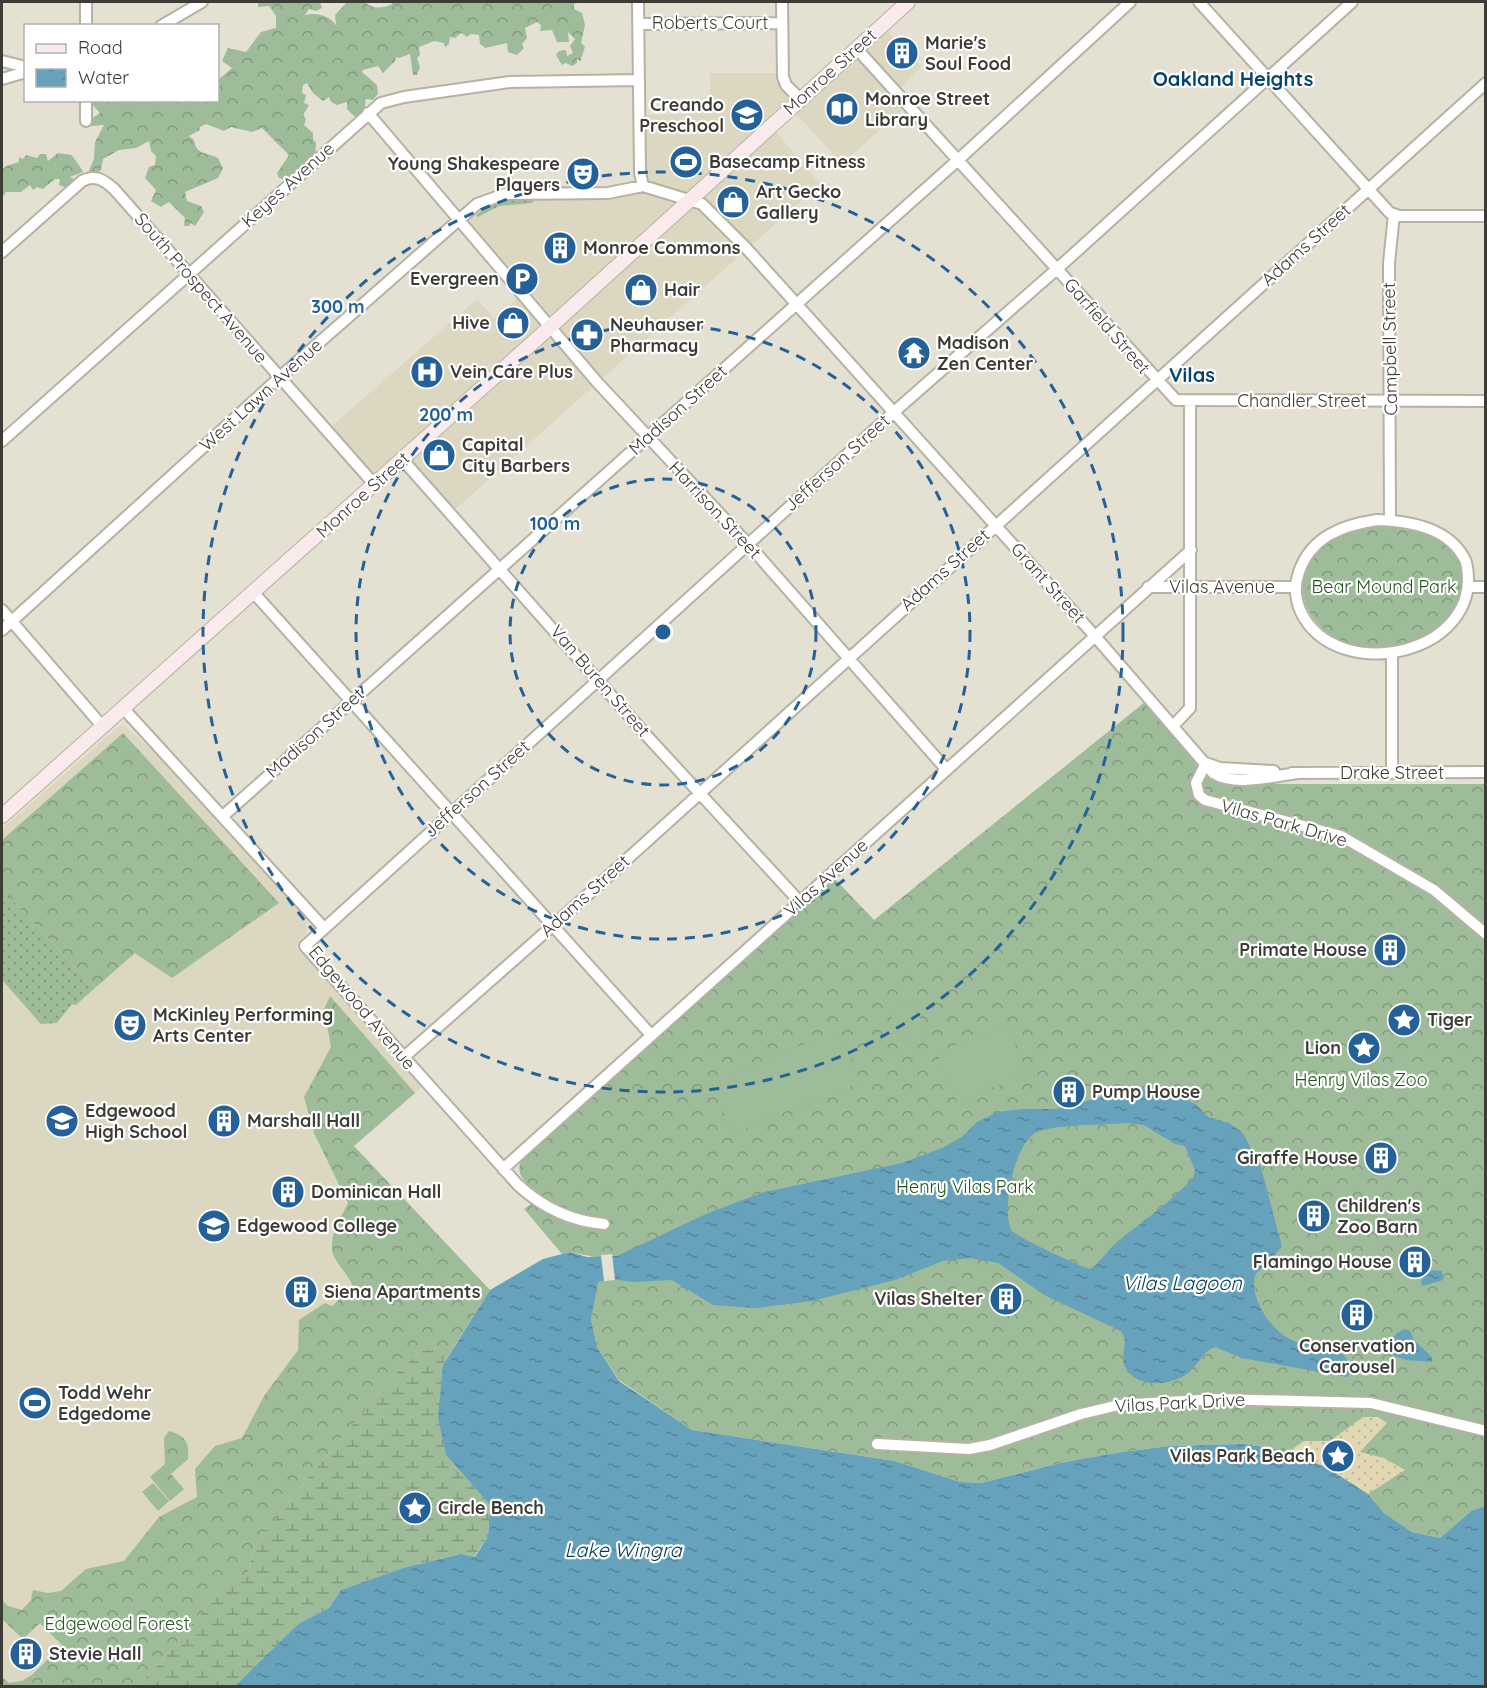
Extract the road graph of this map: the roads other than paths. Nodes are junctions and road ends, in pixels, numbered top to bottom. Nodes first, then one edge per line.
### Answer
1 (86, 2) edge
2 (201, 2) edge
3 (638, 2) edge
4 (782, 2) edge
5 (908, 2) edge
6 (1130, 2) edge
7 (1199, 2) edge
8 (1352, 2) edge
9 (782, 23) junction
10 (86, 24) edge
11 (164, 24) edge
12 (638, 24) junction
13 (856, 48) junction
14 (2, 61) edge
15 (24, 68) edge
16 (24, 70) edge
17 (1269, 78) junction
18 (2, 79) edge
19 (639, 80) junction
20 (1485, 83) edge
21 (800, 99) junction
22 (86, 102) edge
23 (368, 113) junction
24 (86, 121) dead end
25 (958, 159) junction
26 (643, 186) junction
27 (1368, 189) junction
28 (689, 200) junction
29 (1394, 214) junction
30 (1485, 216) edge
31 (459, 220) junction
32 (2, 252) edge
33 (1057, 269) junction
34 (188, 275) junction
35 (796, 304) junction
36 (550, 327) junction
37 (280, 377) junction
38 (1155, 380) junction
39 (1390, 401) junction
40 (1485, 401) edge
41 (1190, 402) junction
42 (894, 411) junction
43 (648, 436) junction
44 (2, 441) edge
45 (402, 459) junction
46 (374, 484) junction
47 (1390, 520) junction
48 (996, 525) junction
49 (748, 544) junction
50 (1191, 549) junction
51 (499, 568) junction
52 (1149, 587) junction
53 (1191, 587) junction
54 (1295, 587) junction
55 (1472, 587) junction
56 (1485, 587) edge
57 (253, 592) junction
58 (2, 610) edge
59 (11, 621) junction
60 (2, 630) edge
61 (1094, 635) junction
62 (1392, 653) junction
63 (847, 658) junction
64 (598, 679) junction
65 (351, 700) junction
66 (124, 709) junction
67 (1174, 725) junction
68 (103, 727) junction
69 (1206, 762) junction
70 (946, 769) junction
71 (1485, 772) edge
72 (1392, 773) junction
73 (699, 792) junction
74 (451, 812) junction
75 (2, 816) edge
76 (223, 816) junction
77 (799, 901) junction
78 (553, 926) junction
79 (324, 928) junction
80 (1485, 934) edge
81 (651, 1035) junction
82 (404, 1057) junction
83 (503, 1168) junction
84 (604, 1224) dead end
85 (1485, 1431) edge
86 (877, 1444) dead end

1 - 10 street
2 - 11 street
3 - 12 street
4 - 9 street
5 - 13 main road, Monroe Street
6 - 25 street, Madison Street
7 - 17 street
8 - 17 street, Jefferson Street
9 - 12 street, Roberts Court
9 - 21 street
12 - 19 street
13 - 21 main road, Monroe Street
13 - 25 street, Garfield Street
14 - 15 street
16 - 18 street
17 - 27 street
17 - 33 street, Jefferson Street
19 - 23 street, Keyes Avenue
19 - 26 street
20 - 27 street, Adams Street
21 - 28 main road, Monroe Street
22 - 24 street
23 - 31 street, Harrison Street
23 - 34 street, Keyes Avenue
25 - 33 street, Garfield Street
25 - 35 street, Madison Street
26 - 28 street, Grant Street
26 - 31 street, West Lawn Avenue
27 - 29 street
27 - 38 street, Adams Street
28 - 35 street, Grant Street
28 - 36 main road, Monroe Street
29 - 30 street
29 - 39 street, Campbell Street
31 - 36 street, Harrison Street
31 - 37 street, West Lawn Avenue
32 - 34 street, South Prospect Avenue
33 - 38 street, Garfield Street
33 - 42 street, Jefferson Street
34 - 37 street, South Prospect Avenue
34 - 44 street, Keyes Avenue
35 - 42 street, Grant Street
35 - 43 street, Madison Street
36 - 43 street, Harrison Street
36 - 45 main road, Monroe Street
37 - 46 street, South Prospect Avenue
37 - 59 street, West Lawn Avenue
38 - 41 street, Garfield Street
38 - 48 street, Adams Street
39 - 40 street, Chandler Street
39 - 41 street, Chandler Street
39 - 47 street, Campbell Street
41 - 50 street
42 - 48 street, Grant Street
42 - 49 street, Jefferson Street
43 - 49 street, Harrison Street
43 - 51 street, Madison Street
45 - 46 main road, Monroe Street
45 - 51 street, Van Buren Street
46 - 57 main road, Monroe Street
47 - 54 street, Vilas Avenue
47 - 55 street, Vilas Avenue
48 - 61 street, Grant Street
48 - 63 street, Adams Street
49 - 63 street, Harrison Street
49 - 64 street, Jefferson Street
50 - 52 street, Vilas Avenue
50 - 53 street
51 - 64 street, Van Buren Street
51 - 65 street, Madison Street
52 - 53 street, Vilas Avenue
52 - 61 street, Vilas Avenue
53 - 54 street, Vilas Avenue
53 - 67 street
54 - 62 street, Vilas Avenue
55 - 56 street
55 - 62 street, Vilas Avenue
57 - 65 street
57 - 66 main road, Monroe Street
58 - 59 street
59 - 60 street, West Lawn Avenue
59 - 68 street
61 - 67 street, Grant Street
61 - 70 street, Vilas Avenue
62 - 72 street
63 - 70 street, Harrison Street
63 - 73 street, Adams Street
64 - 73 street, Van Buren Street
64 - 74 street, Jefferson Street
65 - 74 street
65 - 76 street, Madison Street
66 - 68 main road, Monroe Street
66 - 76 street, Edgewood Avenue
67 - 69 street, Grant Street
68 - 75 main road, Monroe Street
69 - 72 street, Drake Street
69 - 80 street, Vilas Park Drive
70 - 77 street, Vilas Avenue
71 - 72 street, Drake Street
73 - 77 street, Van Buren Street
73 - 78 street, Adams Street
74 - 78 street
74 - 79 street, Jefferson Street
76 - 79 street, Edgewood Avenue
77 - 81 street, Vilas Avenue
78 - 81 street
78 - 82 street, Adams Street
79 - 82 street, Edgewood Avenue
81 - 83 street, Vilas Avenue
82 - 83 street, Edgewood Avenue
83 - 84 street, Edgewood Avenue
85 - 86 street, Vilas Park Drive

